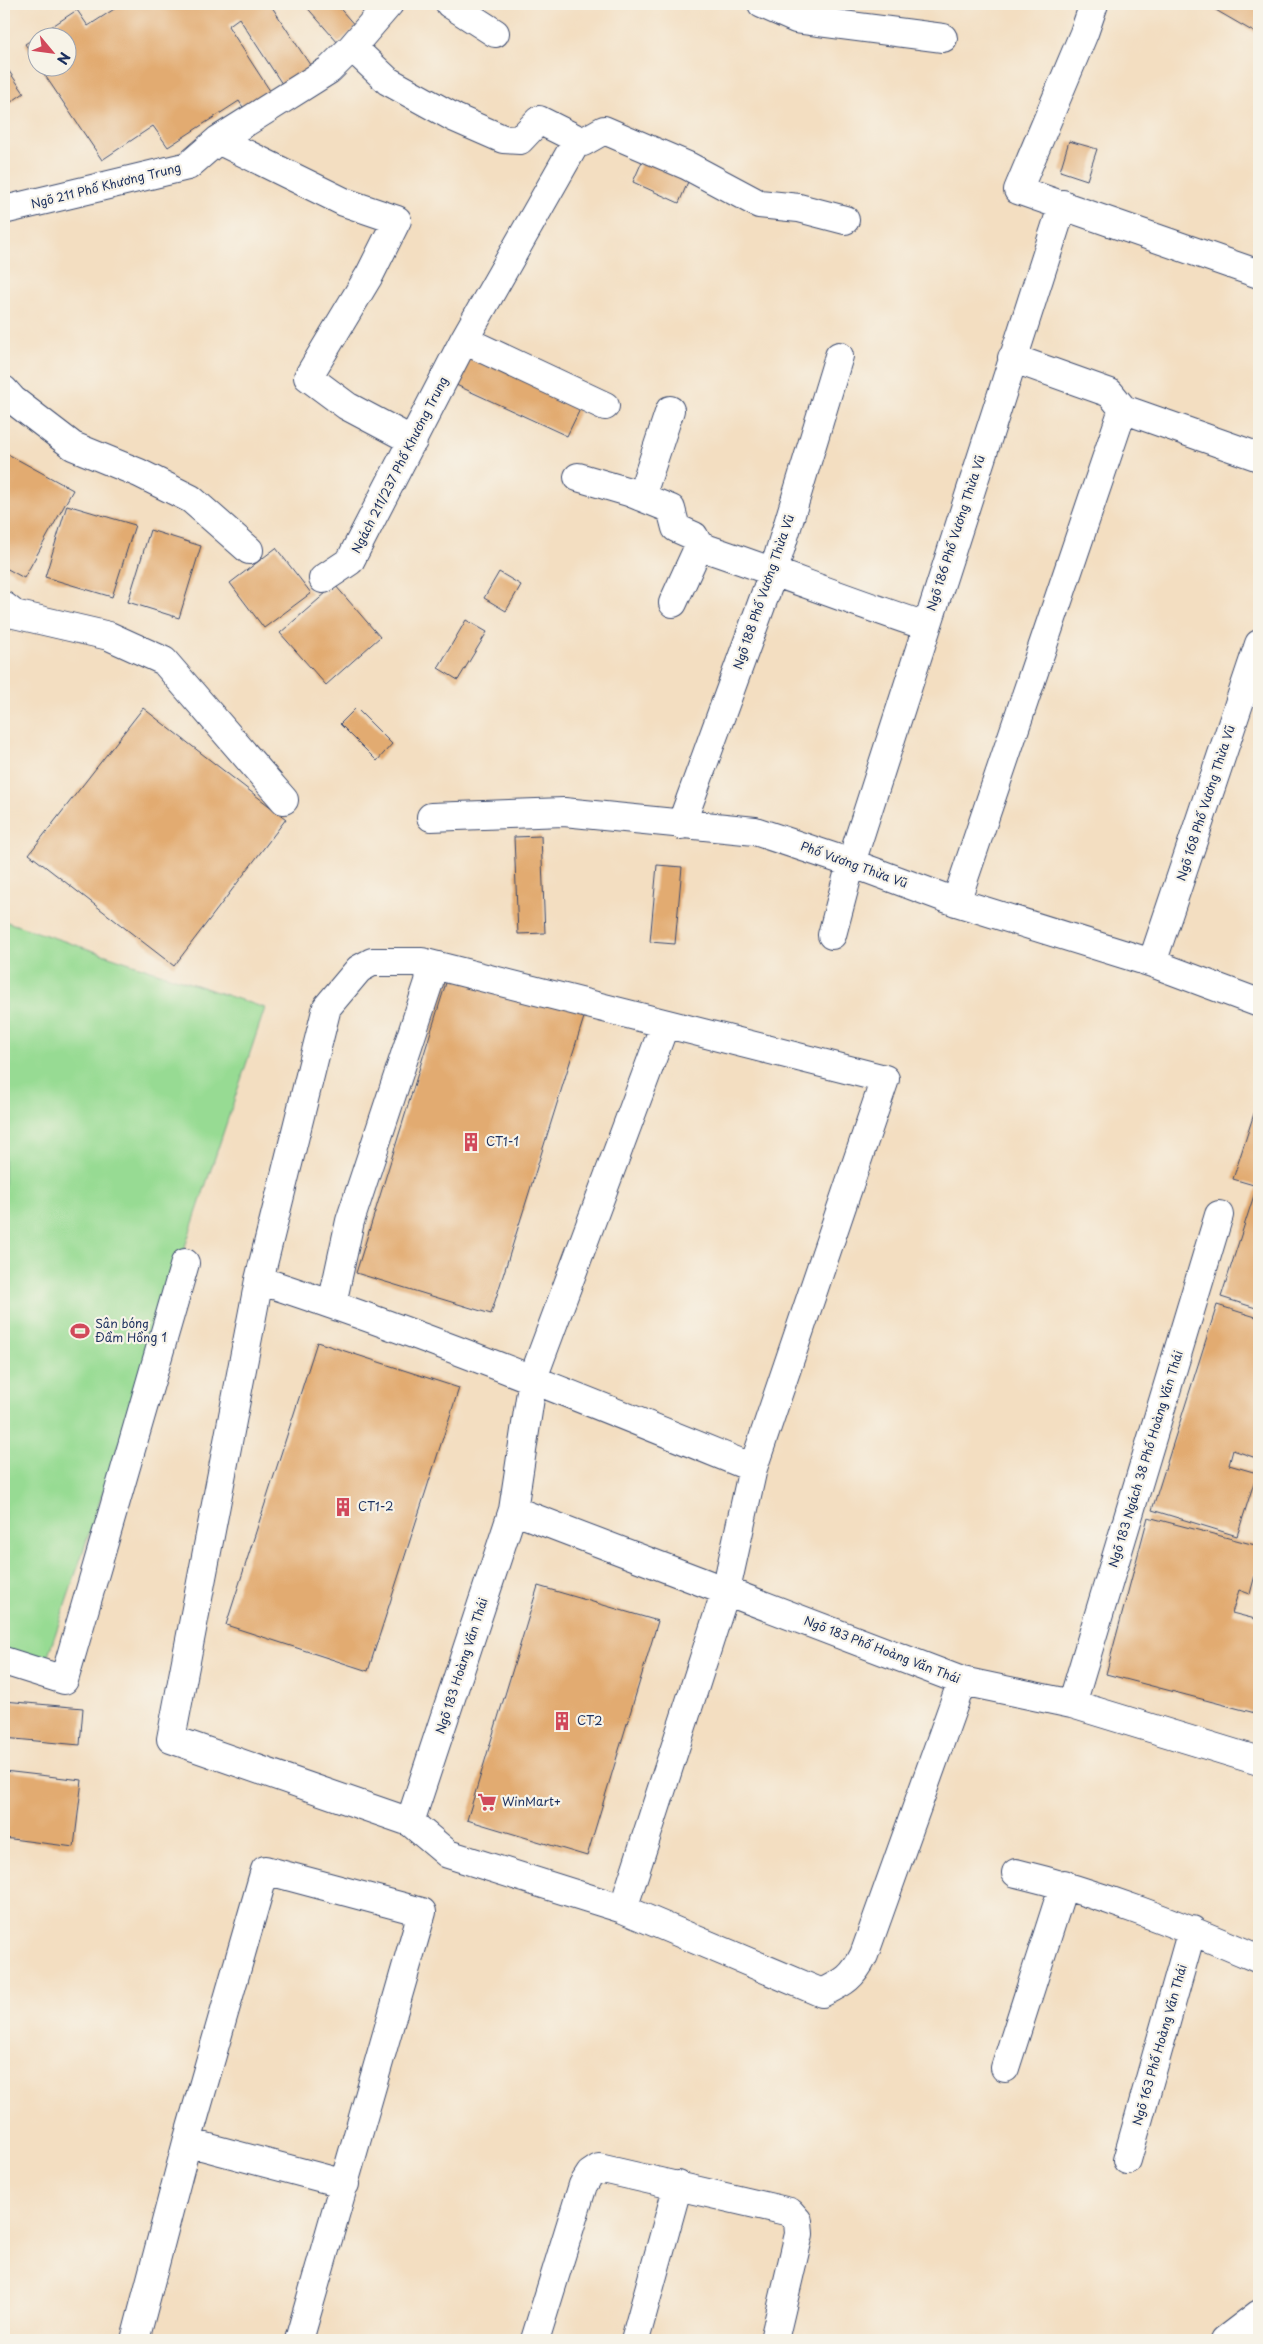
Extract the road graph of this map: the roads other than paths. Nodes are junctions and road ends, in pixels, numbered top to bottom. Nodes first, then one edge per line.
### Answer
1 (389, 4) edge
2 (450, 4) edge
3 (762, 4) edge
4 (1094, 4) edge
5 (495, 33) dead end
6 (943, 38) dead end
7 (352, 48) junction
8 (578, 139) junction
9 (218, 140) junction
10 (1063, 204) junction
11 (4, 210) edge
12 (845, 220) dead end
13 (1259, 274) edge
14 (464, 340) junction
15 (840, 356) dead end
16 (1012, 358) junction
17 (4, 390) edge
18 (605, 406) dead end
19 (1123, 409) junction
20 (670, 410) dead end
21 (413, 442) junction
22 (1259, 457) edge
23 (578, 477) dead end
24 (641, 497) junction
25 (698, 546) junction
26 (249, 550) dead end
27 (774, 570) junction
28 (322, 579) dead end
29 (673, 603) dead end
30 (4, 606) edge
31 (926, 626) junction
32 (1259, 644) edge
33 (284, 800) dead end
34 (432, 817) dead end
35 (682, 825) junction
36 (851, 862) junction
37 (956, 902) junction
38 (832, 935) dead end
39 (422, 962) junction
40 (1152, 963) junction
41 (1259, 1003) edge
42 (665, 1024) junction
43 (1219, 1215) dead end
44 (185, 1264) dead end
45 (259, 1280) junction
46 (332, 1304) junction
47 (533, 1378) junction
48 (753, 1468) junction
49 (513, 1510) junction
50 (726, 1590) junction
51 (4, 1661) edge
52 (962, 1681) junction
53 (1072, 1704) junction
54 (1259, 1762) edge
55 (410, 1822) junction
56 (1016, 1873) dead end
57 (1064, 1884) junction
58 (623, 1909) junction
59 (1192, 1930) junction
60 (1259, 1959) edge
61 (1005, 2068) dead end
62 (187, 2142) junction
63 (1127, 2160) dead end
64 (345, 2184) junction
65 (678, 2185) junction
66 (1259, 2314) edge
67 (135, 2340) edge
68 (299, 2340) edge
69 (535, 2340) edge
70 (635, 2340) edge
71 (774, 2340) edge
72 (1225, 2340) edge

1 - 7 street, Ngõ 211 Phố Khương Trung
2 - 5 street
3 - 6 street
4 - 10 street
7 - 8 street
7 - 9 street, Ngõ 211 Phố Khương Trung
8 - 12 street
8 - 14 street, Ngách 211/237 Phố Khương Trung
9 - 11 street, Ngõ 211 Phố Khương Trung
9 - 21 street
10 - 13 street
10 - 16 street, Ngõ 186 Phố Vương Thừa Vũ
14 - 18 street
14 - 21 street, Ngách 211/237 Phố Khương Trung
15 - 27 street, Ngõ 188 Phố Vương Thừa Vũ
16 - 19 street
16 - 31 street, Ngõ 186 Phố Vương Thừa Vũ
17 - 26 street
19 - 22 street
19 - 37 street
20 - 24 street
21 - 28 street, Ngách 211/237 Phố Khương Trung
23 - 24 street
24 - 25 street
25 - 27 street
25 - 29 street
27 - 31 street
27 - 35 street, Ngõ 188 Phố Vương Thừa Vũ
30 - 33 street
31 - 36 street, Ngõ 186 Phố Vương Thừa Vũ
32 - 40 street, Ngõ 168 Phố Vương Thừa Vũ
34 - 35 street, Phố Vương Thừa Vũ
35 - 36 street, Phố Vương Thừa Vũ
36 - 37 street, Phố Vương Thừa Vũ
36 - 38 street, Ngõ 186 Phố Vương Thừa Vũ
37 - 40 street, Phố Vương Thừa Vũ
39 - 42 street
39 - 45 street
39 - 46 street
40 - 41 street, Phố Vương Thừa Vũ
42 - 47 street, Ngõ 183 Hoàng Văn Thái
42 - 48 street
43 - 53 street, Ngõ 183 Ngách 38 Phố Hoàng Văn Thái
44 - 51 street
45 - 46 street
45 - 55 street
46 - 47 street
47 - 48 street
47 - 49 street, Ngõ 183 Hoàng Văn Thái
48 - 50 street
49 - 50 street, Ngõ 183 Phố Hoàng Văn Thái
49 - 55 street, Ngõ 183 Hoàng Văn Thái
50 - 52 street, Ngõ 183 Phố Hoàng Văn Thái
50 - 58 street
52 - 53 street, Ngõ 183 Phố Hoàng Văn Thái
52 - 58 street
53 - 54 street, Ngõ 183 Phố Hoàng Văn Thái
55 - 58 street
56 - 57 street
57 - 59 street
57 - 61 street
59 - 60 street
59 - 63 street, Ngõ 163 Phố Hoàng Văn Thái
62 - 64 street
62 - 64 street
62 - 67 street
64 - 68 street
65 - 69 street
65 - 70 street
65 - 71 street
66 - 72 street

